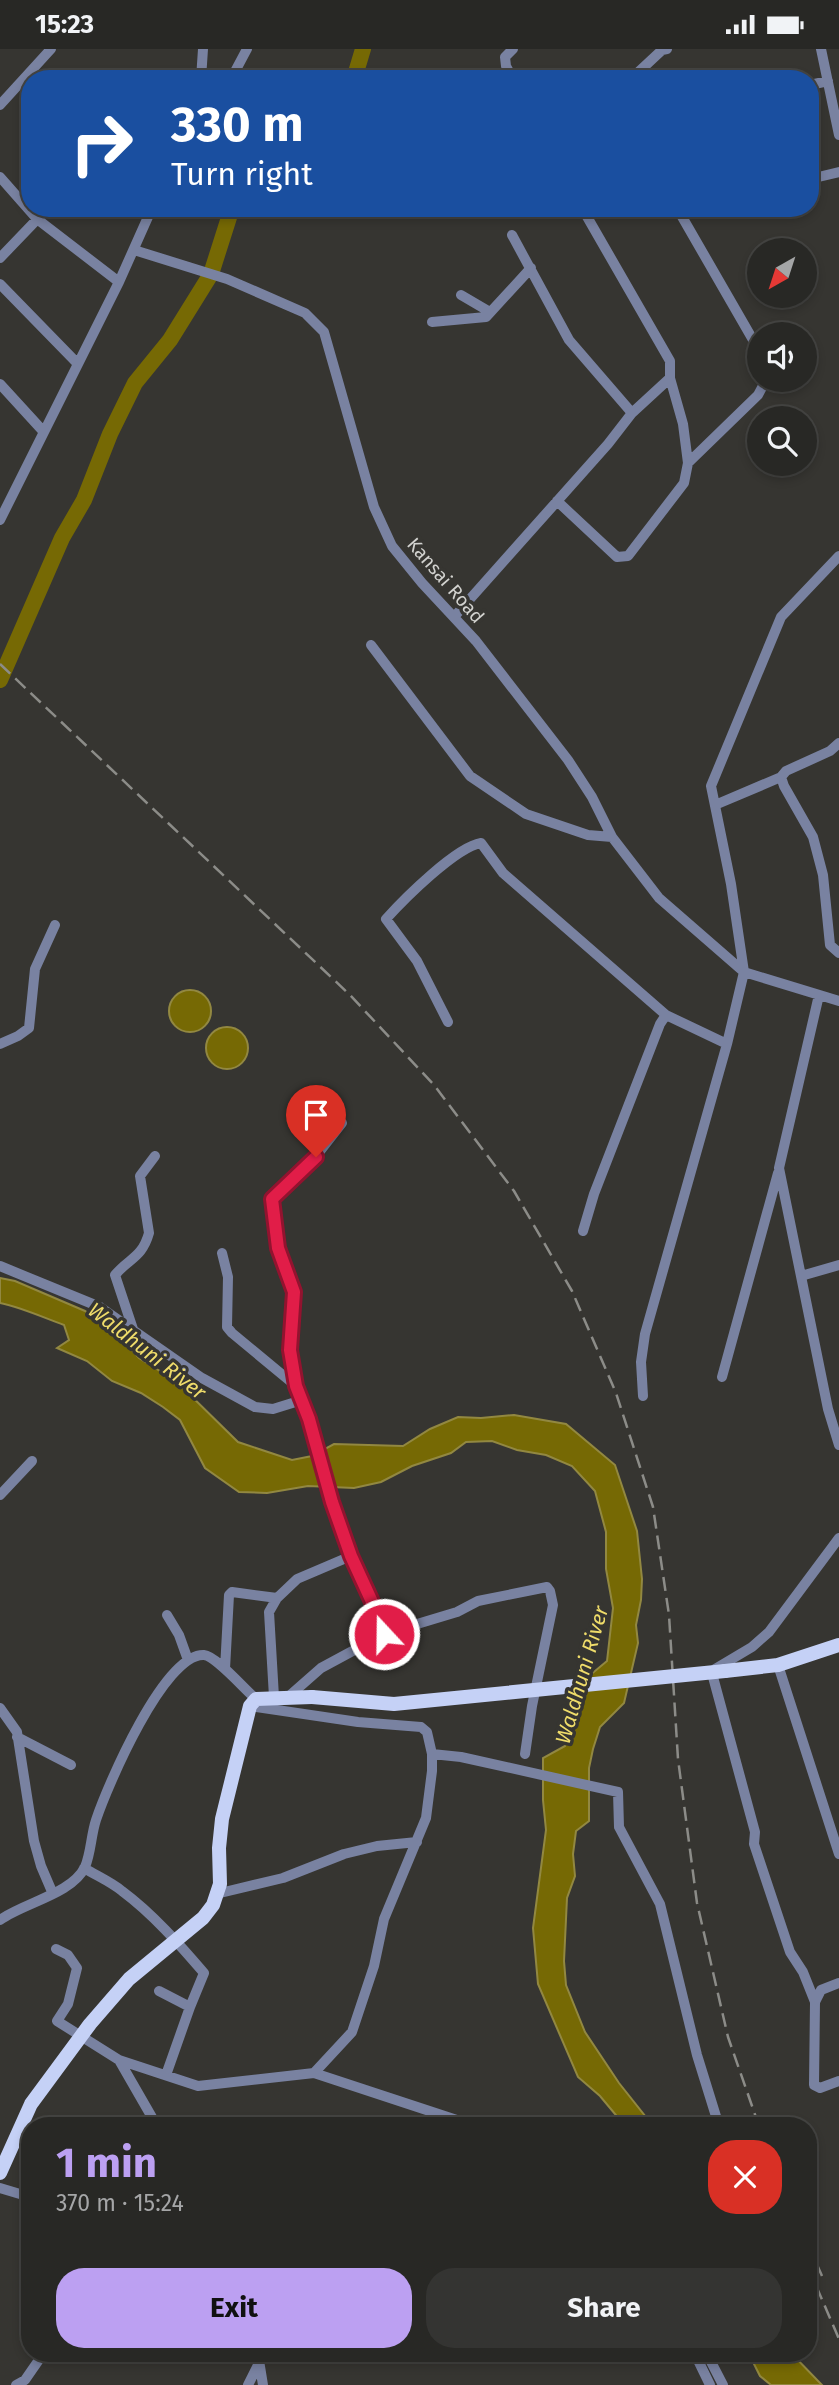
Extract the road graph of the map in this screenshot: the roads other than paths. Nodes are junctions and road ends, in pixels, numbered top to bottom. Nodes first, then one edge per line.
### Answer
1 (51, 49) edge
2 (203, 49) edge
3 (247, 49) edge
4 (513, 49) edge
5 (663, 49) edge
6 (821, 49) edge
7 (32, 70) edge
8 (202, 70) edge
9 (236, 70) edge
10 (508, 70) edge
11 (641, 70) edge
12 (828, 81) junction
13 (21, 82) edge
14 (819, 83) edge
15 (0, 105) edge
16 (839, 135) edge
17 (839, 172) edge
18 (0, 177) edge
19 (819, 178) edge
20 (21, 201) edge
21 (148, 217) edge
22 (587, 217) edge
23 (682, 217) edge
24 (37, 219) joint
25 (512, 235) dead end
26 (134, 250) junction
27 (0, 258) edge
28 (531, 268) junction
29 (119, 282) junction
30 (0, 284) edge
31 (461, 295) dead end
32 (490, 312) junction
33 (432, 322) dead end
34 (747, 329) edge
35 (77, 363) junction
36 (670, 378) junction
37 (0, 384) edge
38 (760, 392) edge
39 (632, 413) junction
40 (43, 431) junction
41 (688, 463) junction
42 (557, 501) junction
43 (3, 502) edge
44 (0, 520) edge
45 (839, 556) edge
46 (454, 617) junction
47 (371, 645) dead end
48 (836, 750) edge
49 (781, 777) junction
50 (715, 805) junction
51 (612, 837) junction
52 (55, 925) dead end
53 (839, 953) edge
54 (744, 972) junction
55 (819, 995) junction
56 (839, 1001) edge
57 (666, 1014) junction
58 (448, 1022) dead end
59 (0, 1044) edge
60 (727, 1044) junction
61 (342, 1123) dead end
62 (155, 1156) dead end
63 (779, 1168) junction
64 (583, 1231) dead end
65 (222, 1253) dead end
66 (839, 1265) edge
67 (0, 1266) edge
68 (801, 1276) junction
69 (133, 1329) junction
70 (722, 1377) dead end
71 (296, 1386) junction
72 (643, 1396) dead end
73 (302, 1399) junction
74 (834, 1409) edge
75 (839, 1445) edge
76 (32, 1461) dead end
77 (0, 1495) edge
78 (839, 1538) edge
79 (351, 1556) junction
80 (277, 1598) junction
81 (167, 1615) dead end
82 (384, 1634) junction
83 (839, 1644) edge
84 (188, 1660) junction
85 (778, 1665) junction
86 (225, 1669) junction
87 (281, 1697) junction
88 (253, 1703) junction
89 (0, 1708) edge
90 (17, 1737) junction
91 (432, 1754) junction
92 (525, 1754) dead end
93 (71, 1765) dead end
94 (417, 1842) junction
95 (839, 1854) edge
96 (84, 1868) junction
97 (52, 1894) junction
98 (216, 1895) junction
99 (0, 1920) edge
100 (176, 1941) junction
101 (56, 1949) dead end
102 (839, 1983) edge
103 (159, 1991) dead end
104 (815, 2002) junction
105 (190, 2007) junction
106 (81, 2036) junction
107 (120, 2060) junction
108 (314, 2073) junction
109 (166, 2075) junction
110 (839, 2081) edge
111 (26, 2117) edge
112 (152, 2117) edge
113 (448, 2117) edge
114 (716, 2117) edge
115 (21, 2128) edge
116 (0, 2173) edge
117 (0, 2188) edge
118 (21, 2194) edge
119 (37, 2362) edge
120 (257, 2362) edge
121 (260, 2362) edge
122 (699, 2362) edge
123 (710, 2362) edge
124 (16, 2385) edge
125 (248, 2385) edge
126 (263, 2385) edge
127 (710, 2385) edge
128 (723, 2385) edge

1 - 7 street
2 - 8 street
3 - 9 street
4 - 10 street
5 - 11 street
6 - 12 street
12 - 14 street
12 - 16 street
13 - 15 street
17 - 19 street
18 - 20 street
21 - 26 street
22 - 36 street
23 - 34 street
24 - 27 street
24 - 29 street
25 - 28 street
26 - 29 street
26 - 46 street, Kansai Road
28 - 32 street
28 - 39 street
29 - 35 street
30 - 35 street
31 - 32 street
32 - 33 street
35 - 40 street
36 - 39 street
36 - 41 street
37 - 40 street
38 - 41 street
39 - 42 street
40 - 43 street
41 - 42 street
42 - 46 street
43 - 44 street
45 - 50 street
46 - 51 street, Kansai Road
47 - 51 street
48 - 49 street
49 - 50 street
49 - 53 street
50 - 54 street
51 - 54 street, Kansai Road
52 - 59 street
54 - 55 street
54 - 60 street
55 - 56 street
55 - 63 street
57 - 58 street
57 - 60 street
57 - 64 street
60 - 72 street
61 - 71 street
62 - 69 street
63 - 68 street
63 - 70 street
65 - 71 street
66 - 68 street
67 - 69 street
68 - 74 street
69 - 73 street
71 - 73 street
73 - 79 street
74 - 75 street
76 - 77 street
78 - 104 street
79 - 80 street
79 - 82 street
80 - 86 street
80 - 87 street
81 - 84 street
82 - 87 street
82 - 92 street
83 - 85 main road
84 - 86 street
84 - 96 street
85 - 87 main road, bridge
85 - 95 street
86 - 88 street
87 - 88 main road
88 - 91 street
88 - 98 main road
89 - 90 street
90 - 93 street
90 - 97 street
91 - 94 street
91 - 114 street
94 - 98 street
94 - 108 street
96 - 97 street
96 - 100 street
97 - 99 street
98 - 100 main road
100 - 105 street
100 - 106 main road
101 - 106 street
102 - 104 street
103 - 105 street
104 - 110 street
105 - 109 street
106 - 107 street
106 - 111 main road
107 - 109 street
107 - 112 street
108 - 109 street
108 - 113 street
115 - 116 main road
117 - 118 street
119 - 124 street
120 - 125 street
121 - 126 street
122 - 127 street
123 - 128 street

